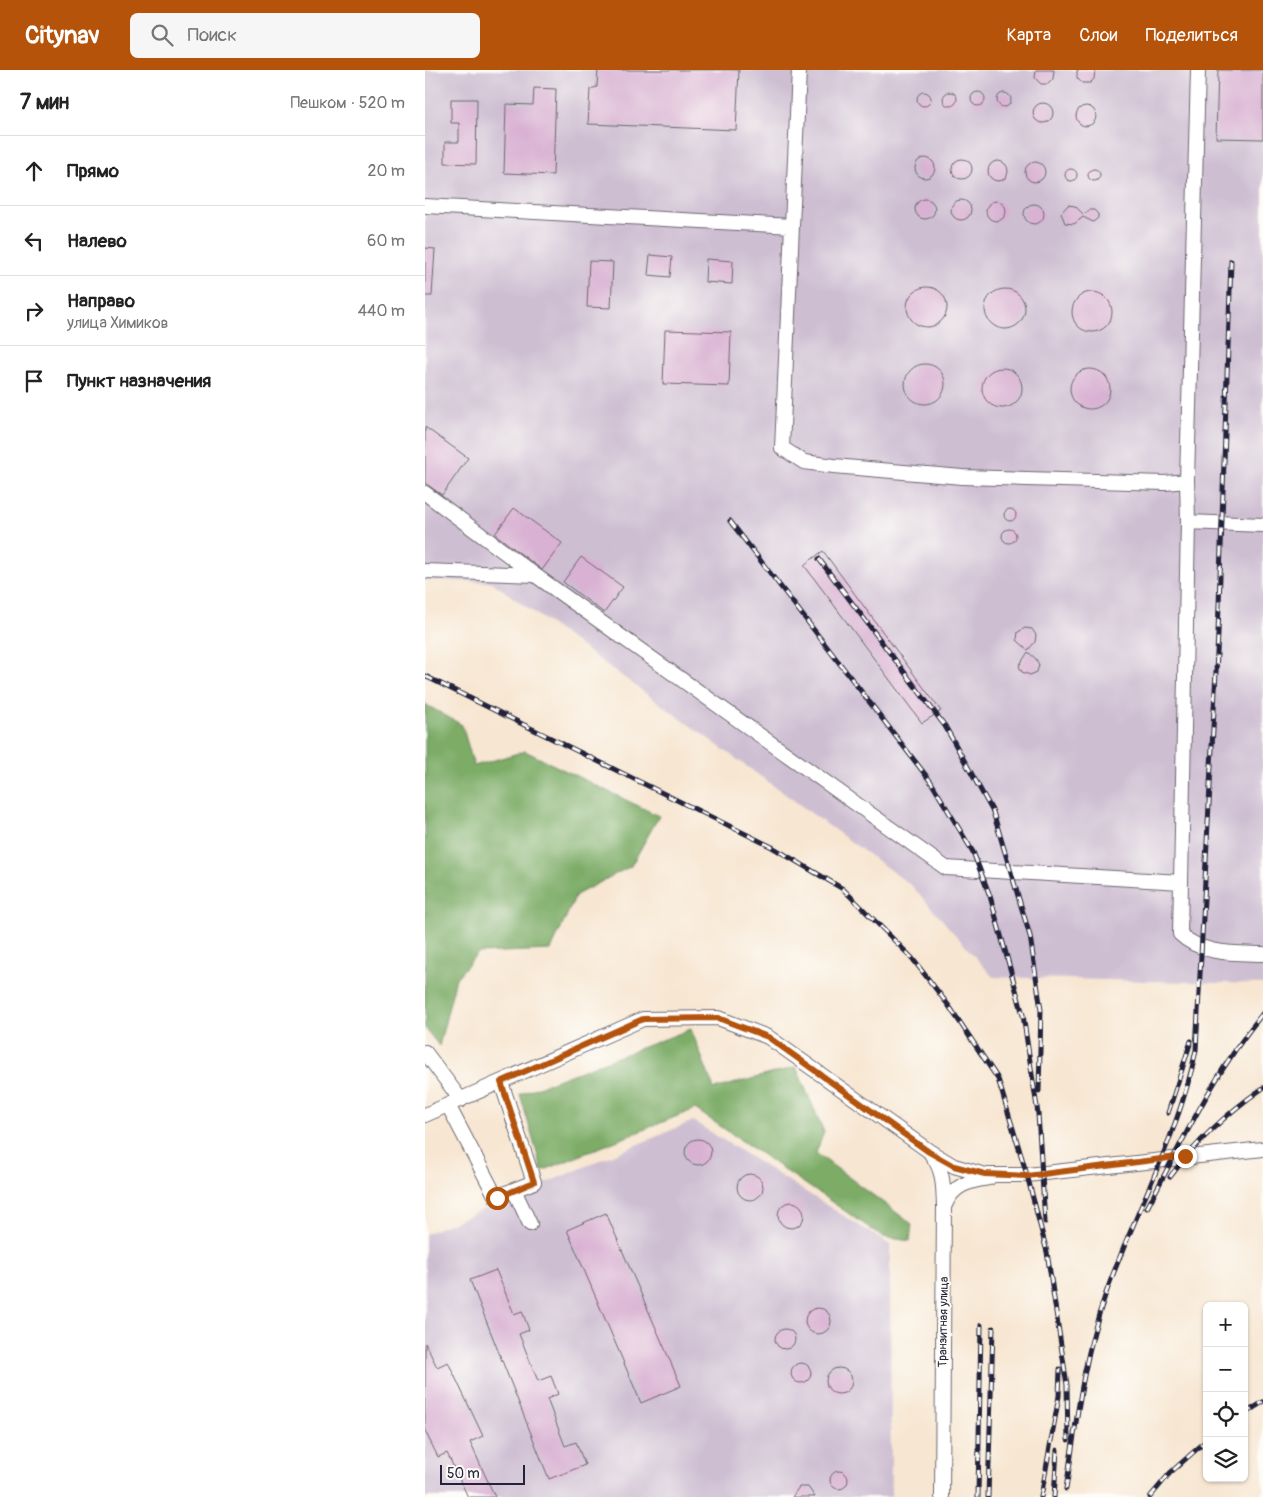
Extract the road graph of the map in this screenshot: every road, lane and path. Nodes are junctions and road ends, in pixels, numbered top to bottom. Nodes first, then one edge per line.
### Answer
1 (799, 70) edge
2 (1198, 70) edge
3 (425, 206) edge
4 (792, 226) junction
5 (1187, 481) junction
6 (425, 493) edge
7 (1188, 522) junction
8 (1263, 525) edge
9 (425, 571) edge
10 (535, 575) junction
11 (1181, 882) junction
12 (1263, 954) edge
13 (425, 1052) edge
14 (501, 1082) junction
15 (461, 1100) junction
16 (447, 1106) junction
17 (425, 1115) edge
18 (1263, 1149) edge
19 (929, 1152) junction
20 (1005, 1177) junction
21 (514, 1190) junction
22 (944, 1206) junction
23 (530, 1224) dead end
24 (942, 1497) edge

1 - 4 street
2 - 5 street
3 - 4 street
4 - 5 street
5 - 7 street
6 - 10 street
7 - 8 street
7 - 11 street
9 - 10 street
10 - 11 street
11 - 12 street
13 - 15 street
14 - 15 street
14 - 19 street
14 - 21 street
15 - 16 street
16 - 17 street
16 - 21 street
18 - 20 street
19 - 20 street
19 - 22 street, Транзитная улица
20 - 22 street
21 - 23 street
22 - 24 street, Транзитная улица

